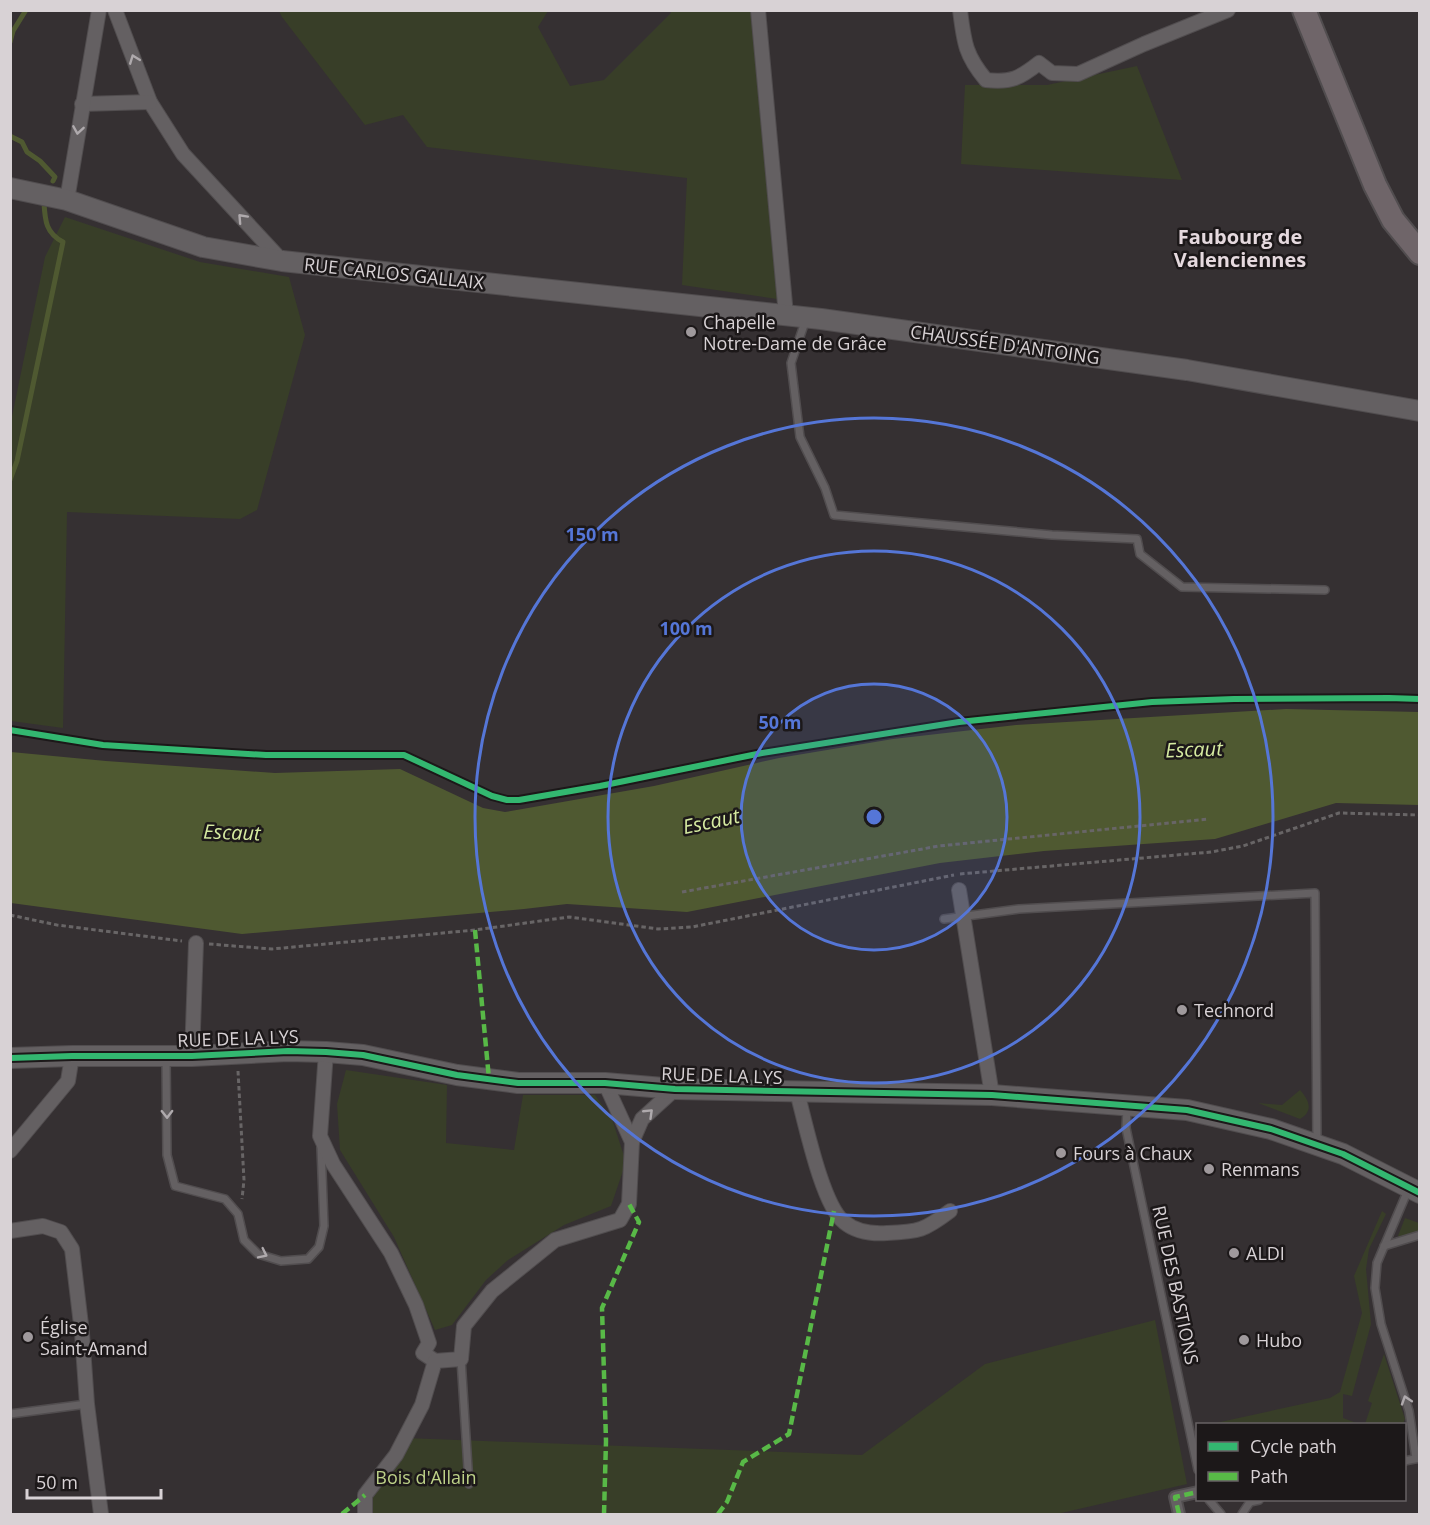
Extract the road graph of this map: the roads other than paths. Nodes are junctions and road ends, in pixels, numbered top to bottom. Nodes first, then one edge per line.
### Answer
1 (99, 10) edge
2 (115, 10) edge
3 (758, 10) edge
4 (960, 10) edge
5 (1228, 10) edge
6 (1304, 10) edge
7 (150, 102) junction
8 (82, 104) junction
9 (10, 188) edge
10 (67, 200) junction
11 (1419, 253) edge
12 (282, 261) junction
13 (786, 315) junction
14 (806, 317) junction
15 (1419, 411) edge
16 (1325, 590) dead end
17 (959, 890) dead end
18 (963, 916) junction
19 (944, 919) dead end
20 (196, 943) road end
21 (326, 1052) junction
22 (166, 1055) junction
23 (72, 1056) junction
24 (192, 1056) junction
25 (10, 1058) edge
26 (605, 1083) junction
27 (675, 1089) junction
28 (797, 1092) junction
29 (992, 1095) junction
30 (1127, 1106) junction
31 (320, 1136) junction
32 (632, 1142) junction
33 (1317, 1146) junction
34 (10, 1151) edge
35 (1414, 1191) edge
36 (950, 1211) dead end
37 (10, 1231) edge
38 (1419, 1236) edge
39 (1384, 1246) junction
40 (461, 1359) junction
41 (435, 1361) junction
42 (87, 1404) junction
43 (10, 1414) edge
44 (1418, 1458) edge
45 (1196, 1465) edge
46 (469, 1485) dead end
47 (1196, 1491) edge
48 (1210, 1501) edge
49 (1254, 1501) edge
50 (100, 1515) edge
51 (365, 1515) edge
52 (1179, 1515) edge
53 (1221, 1515) edge
54 (1242, 1515) edge

1 - 8 street
7 -> 2 street
3 - 13 street
4 - 5 street
6 - 11 main road
7 - 8 street
12 -> 7 street
8 -> 10 street
9 - 10 main road, RUE CARLOS GALLAIX
10 - 12 main road, RUE CARLOS GALLAIX
12 - 13 main road, RUE CARLOS GALLAIX
13 - 14 main road, CHAUSSÉE D'ANTOING
14 - 15 main road, CHAUSSÉE D'ANTOING
14 - 16 lane
17 - 18 street
18 - 19 lane
18 - 29 street
18 - 33 lane
20 - 24 street, RUE DE LA LYS
21 - 24 main road, RUE DE LA LYS
21 - 26 main road, RUE DE LA LYS
21 - 31 street
22 - 23 main road, RUE DE LA LYS
22 - 24 main road, RUE DE LA LYS
22 -> 31 lane
23 - 25 main road, RUE DE LA LYS
23 - 34 street
26 - 27 main road, RUE DE LA LYS
26 - 32 street
27 - 28 main road, RUE DE LA LYS
32 -> 27 street
28 - 29 main road, RUE DE LA LYS
28 - 36 street
29 - 30 main road, RUE DE LA LYS
30 - 33 main road, RUE DE LA LYS
30 - 45 lane, RUE DES BASTIONS
31 - 41 street
32 - 40 street
33 - 35 main road, RUE DE LA LYS
35 - 39 lane
37 - 42 street
38 - 39 lane
44 -> 39 lane
40 - 41 street
40 - 46 lane
41 - 51 street
42 - 43 lane
42 - 50 street
47 - 52 street
48 - 53 lane
49 - 54 lane

